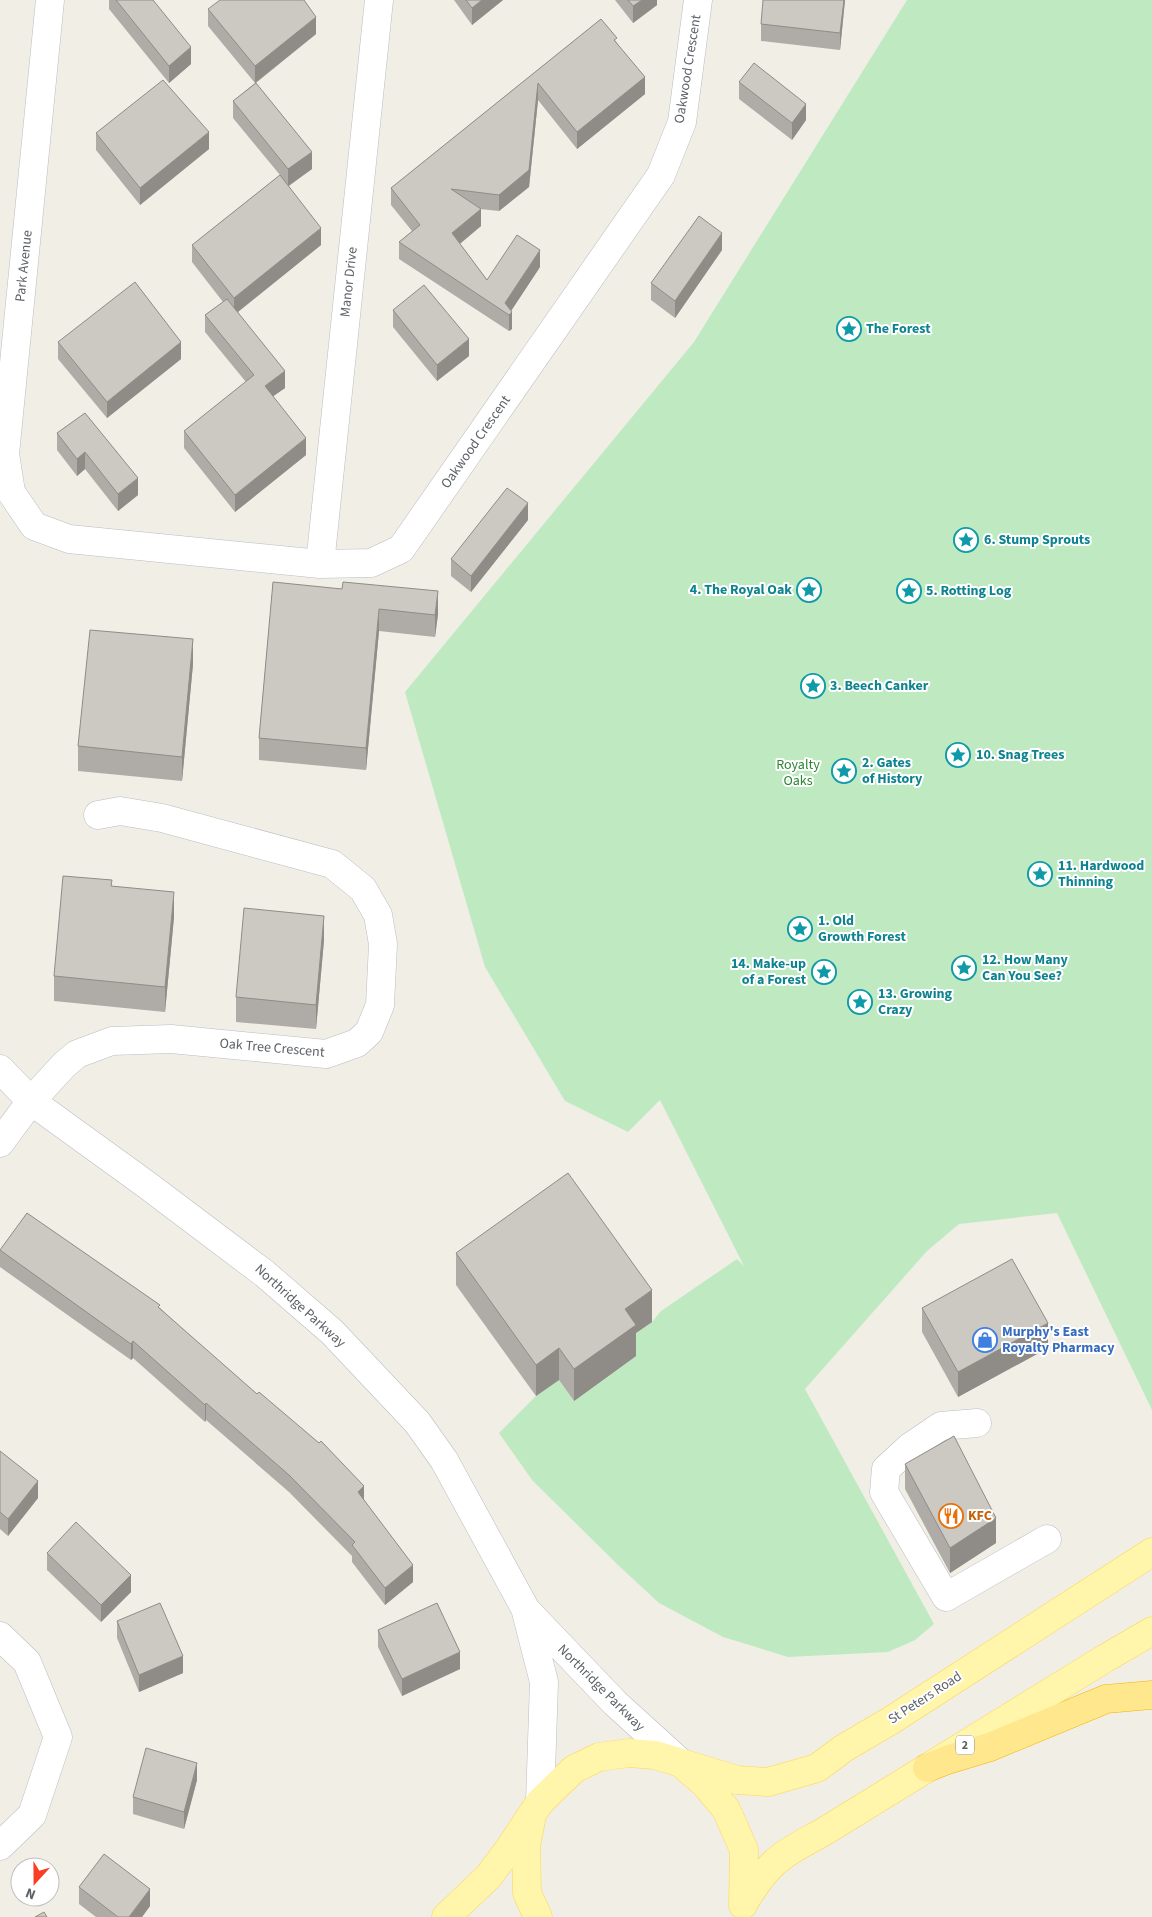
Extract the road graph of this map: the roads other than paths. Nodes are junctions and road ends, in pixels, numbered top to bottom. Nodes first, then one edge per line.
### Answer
1 (50, 0) edge
2 (379, 0) edge
3 (698, 0) edge
4 (34, 526) joint
5 (320, 564) junction
6 (98, 815) dead end
7 (0, 1069) edge
8 (31, 1101) junction
9 (0, 1143) edge
10 (977, 1423) dead end
11 (1046, 1539) dead end
12 (1152, 1552) edge
13 (526, 1610) junction
14 (1152, 1631) edge
15 (0, 1636) edge
16 (1152, 1695) edge
17 (680, 1762) junction
18 (927, 1768) junction
19 (540, 1802) junction
20 (0, 1846) edge
21 (742, 1913) edge
22 (446, 1917) edge
23 (538, 1917) edge

1 - 4 street, Park Avenue
2 - 5 street, Manor Drive
3 - 5 street, Oakwood Crescent
4 - 5 street, Oakwood Crescent
6 - 8 street, Oak Tree Crescent
7 - 8 street, Northridge Parkway
8 - 9 street, Oak Tree Crescent
8 - 13 street, Northridge Parkway
10 - 11 street
12 - 17 main road, St Peters Road
13 - 17 street, Northridge Parkway
13 - 19 street, Northridge Parkway
14 - 18 main road, 2
15 - 20 street
16 - 18 highway
17 - 19 main road, St Peters Road
17 - 21 main road
18 - 21 main road, 2
19 - 22 main road
19 - 23 main road

